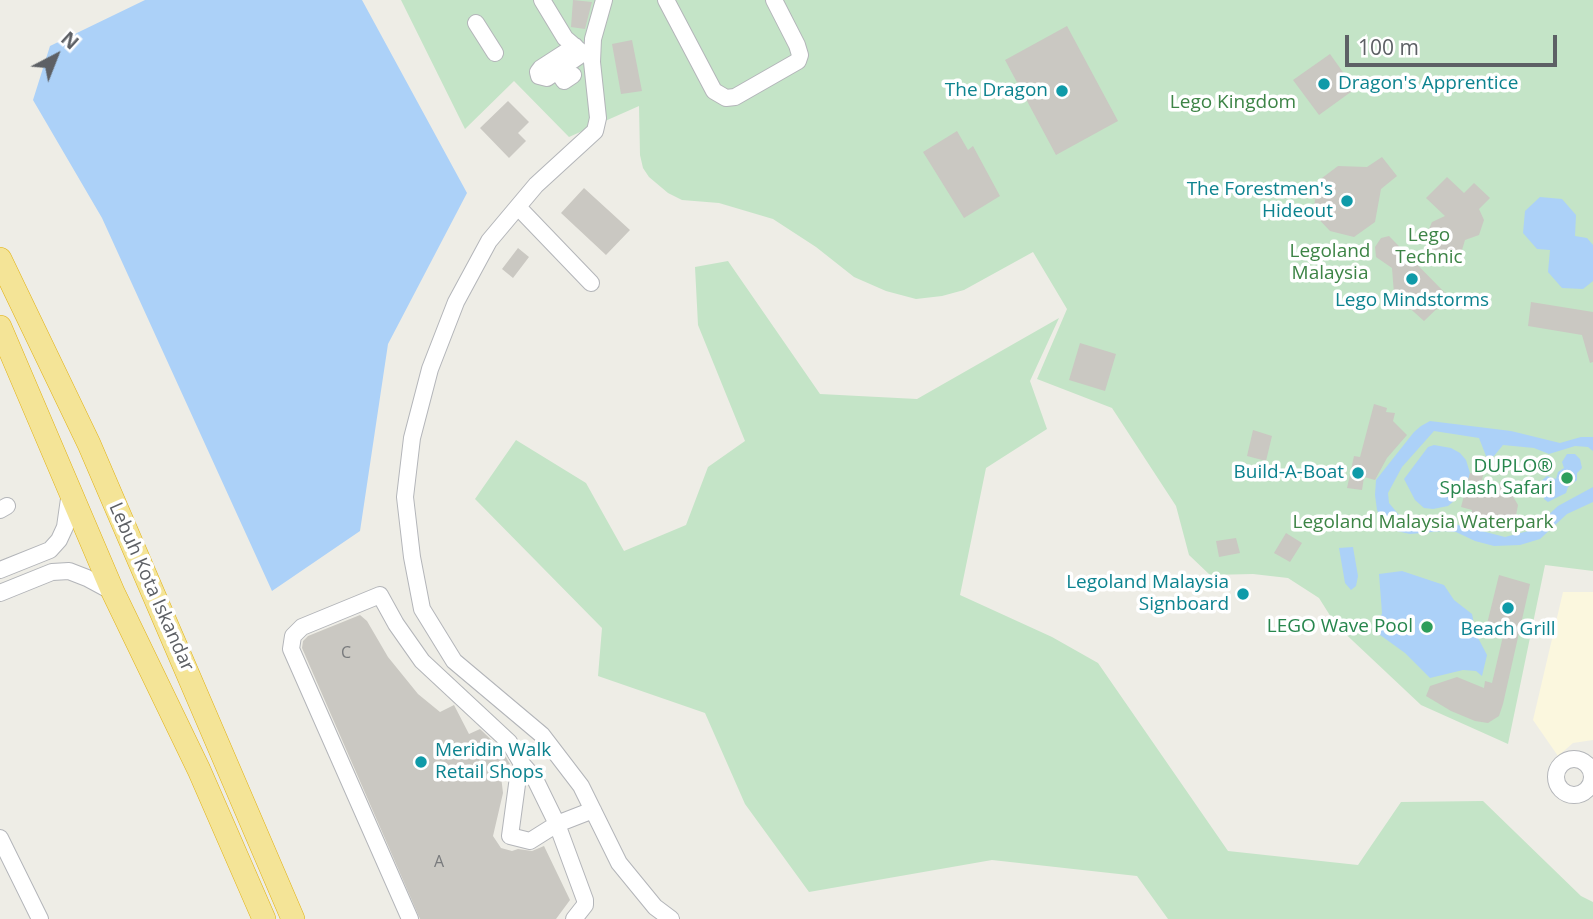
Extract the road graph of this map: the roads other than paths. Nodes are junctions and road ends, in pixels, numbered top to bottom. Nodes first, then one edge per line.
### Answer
1 (542, 0) edge
2 (604, 0) edge
3 (666, 0) edge
4 (774, 0) edge
5 (476, 23) dead end
6 (495, 53) dead end
7 (583, 54) junction
8 (562, 79) dead end
9 (518, 207) junction
10 (0, 258) edge
11 (591, 283) dead end
12 (0, 327) edge
13 (70, 489) junction
14 (0, 570) edge
15 (113, 592) junction
16 (0, 593) edge
17 (522, 764) junction
18 (593, 810) junction
19 (557, 824) junction
20 (0, 838) edge
21 (650, 913) edge
22 (40, 919) edge
23 (264, 919) edge
24 (293, 919) edge
25 (410, 919) edge
26 (574, 919) edge
27 (671, 919) edge

1 - 7 street
2 - 7 street
3 - 4 street
5 - 6 street
7 - 8 street
7 - 9 street
9 - 11 street
9 - 18 street
10 - 24 highway, Lebuh Kota Iskandar
12 - 13 highway, Lebuh Kota Iskandar
13 - 14 street
13 - 15 highway, Lebuh Kota Iskandar
15 - 16 street
15 - 23 highway, Lebuh Kota Iskandar
17 - 19 street
17 - 19 street
17 - 25 street
18 - 19 street
18 - 21 street
19 - 26 street
20 - 22 street
21 - 27 street

